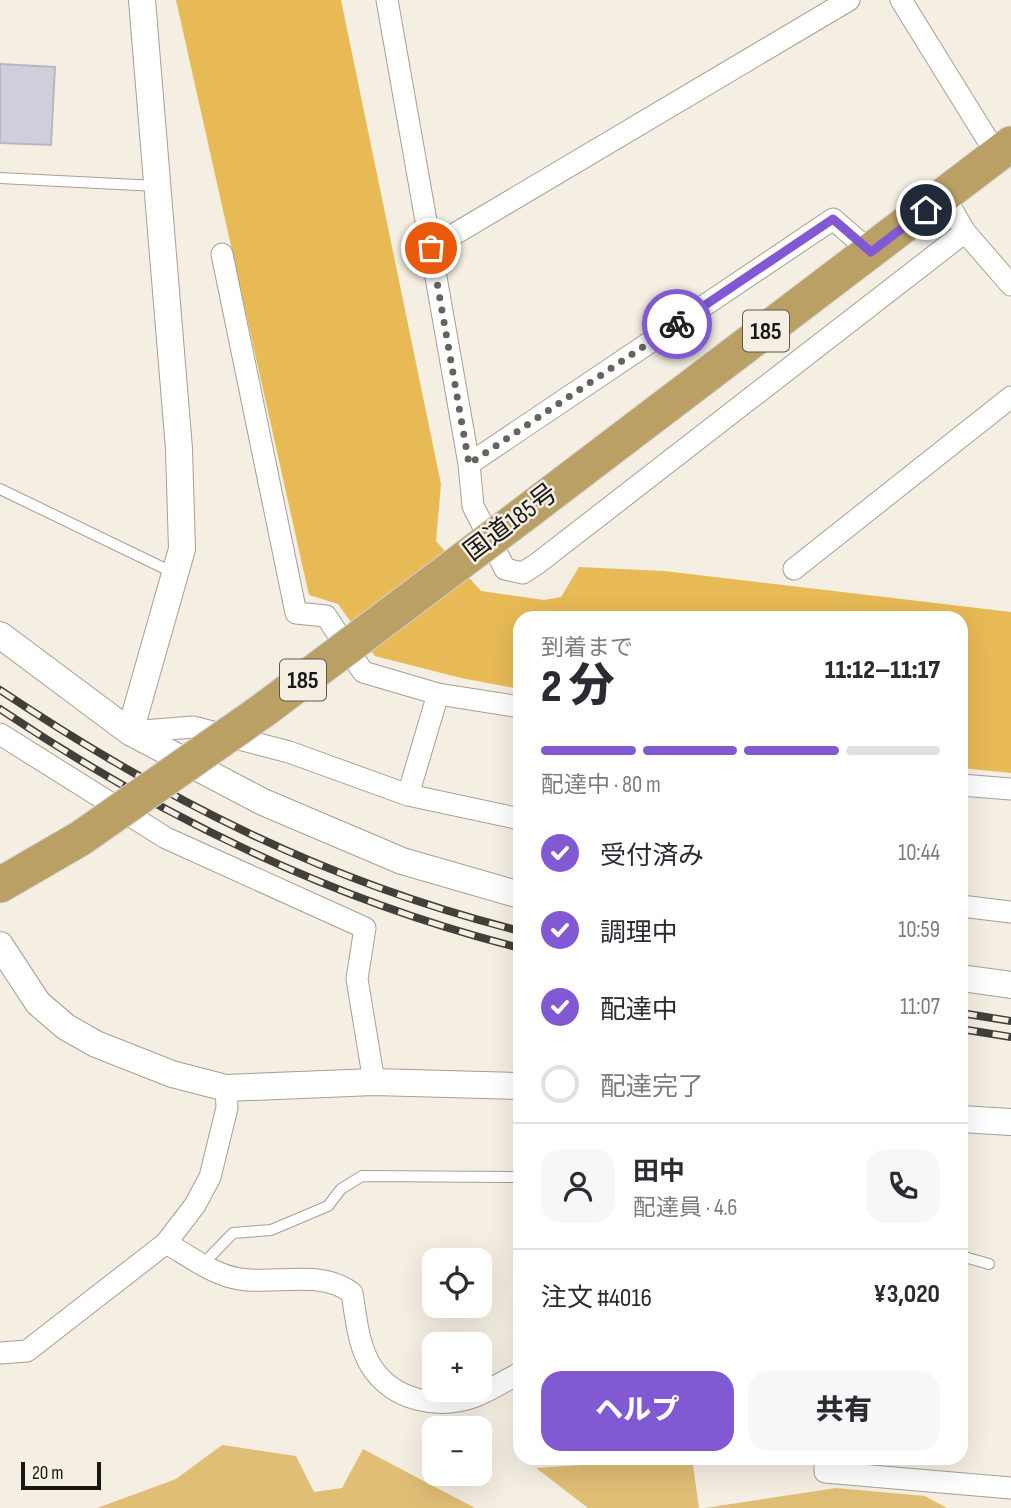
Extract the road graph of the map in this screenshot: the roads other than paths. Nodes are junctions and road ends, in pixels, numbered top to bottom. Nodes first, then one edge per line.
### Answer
1 (142, 0) edge
2 (387, 0) edge
3 (849, 0) edge
4 (901, 0) edge
5 (1004, 150) edge
6 (0, 178) edge
7 (158, 186) junction
8 (944, 196) junction
9 (965, 232) junction
10 (431, 248) junction
11 (871, 252) junction
12 (222, 254) dead end
13 (1011, 285) edge
14 (1011, 397) edge
15 (469, 464) junction
16 (0, 489) edge
17 (794, 569) dead end
18 (175, 573) junction
19 (0, 635) edge
20 (438, 694) junction
21 (513, 707) edge
22 (130, 732) junction
23 (0, 734) edge
24 (968, 786) edge
25 (1011, 789) edge
26 (408, 795) junction
27 (513, 817) edge
28 (0, 885) edge
29 (513, 893) edge
30 (968, 907) edge
31 (1011, 912) edge
32 (0, 945) edge
33 (968, 979) edge
34 (1011, 985) edge
35 (374, 1082) junction
36 (513, 1086) edge
37 (226, 1088) junction
38 (968, 1119) edge
39 (1011, 1122) edge
40 (513, 1177) edge
41 (166, 1242) junction
42 (968, 1258) edge
43 (203, 1264) junction
44 (989, 1264) dead end
45 (0, 1353) edge
46 (513, 1377) edge
47 (825, 1465) edge
48 (1011, 1488) edge

1 - 7 street
2 - 10 street
3 - 10 street
4 - 5 street
5 - 8 highway, 国道185号 / 185
6 - 7 lane
7 - 18 street
8 - 9 street
8 - 11 highway, 国道185号 / 185
9 - 13 street
9 - 15 street
10 - 15 street
11 - 15 street
11 - 28 highway, 国道185号 / 185, bridge
12 - 20 street
14 - 17 street
16 - 18 lane
18 - 22 street
19 - 22 street
20 - 21 street
20 - 26 street
22 - 26 street
22 - 29 street
23 - 35 street
24 - 25 street
26 - 27 street
30 - 31 street
32 - 37 street
33 - 34 street
35 - 36 street
35 - 37 street
37 - 41 street
38 - 39 street
40 - 43 lane
41 - 43 street
41 - 45 street
42 - 44 lane
43 - 46 street
47 - 48 street

